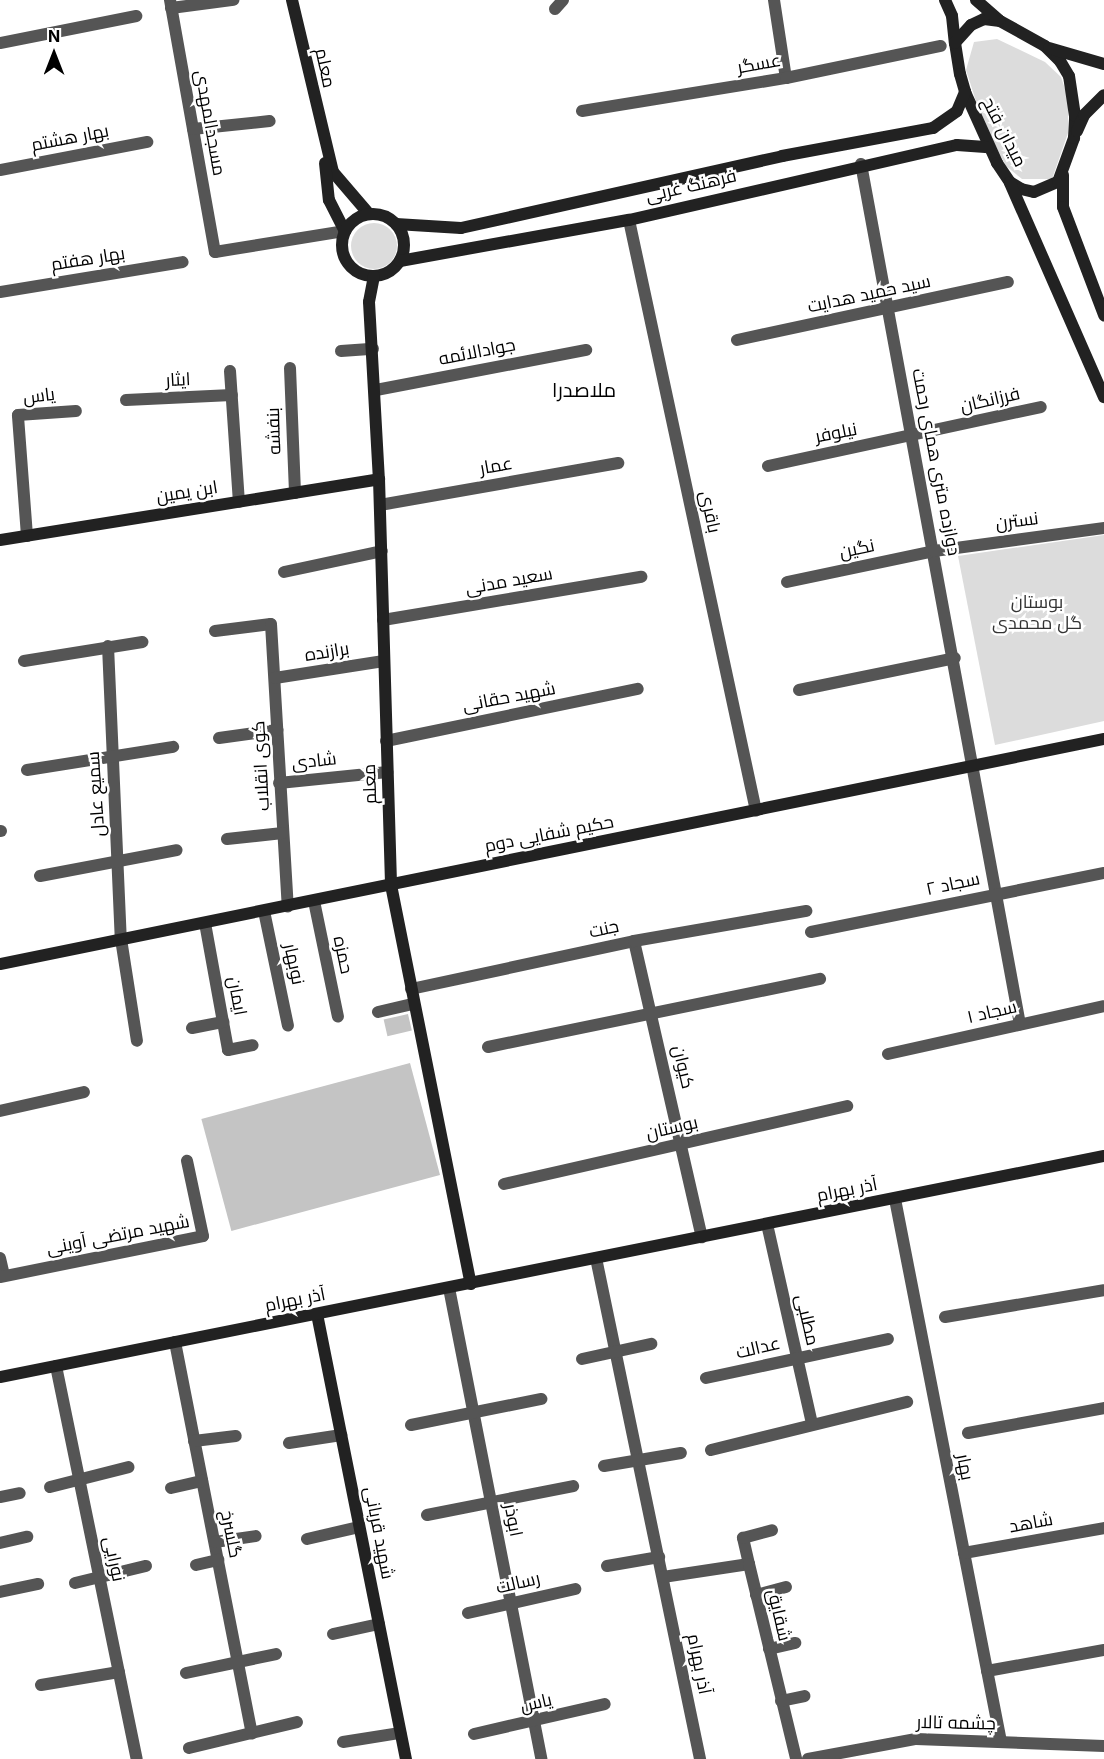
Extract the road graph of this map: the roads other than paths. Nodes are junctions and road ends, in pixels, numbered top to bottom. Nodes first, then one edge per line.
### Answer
1 (233, 0) edge
2 (292, 0) edge
3 (774, 0) edge
4 (945, 0) edge
5 (976, 0) edge
6 (171, 4) edge
7 (136, 16) dead end
8 (1000, 21) junction
9 (0, 43) edge
10 (955, 43) junction
11 (941, 46) dead end
12 (1045, 46) junction
13 (1104, 64) edge
14 (786, 78) junction
15 (965, 92) junction
16 (1104, 95) edge
17 (582, 111) dead end
18 (270, 121) dead end
19 (193, 129) junction
20 (1074, 138) junction
21 (147, 142) dead end
22 (323, 144) junction
23 (989, 147) junction
24 (861, 164) junction
25 (0, 170) edge
26 (1063, 175) junction
27 (1010, 182) junction
28 (369, 214) junction
29 (629, 220) junction
30 (396, 224) junction
31 (345, 231) junction
32 (400, 261) junction
33 (183, 262) dead end
34 (374, 276) junction
35 (1008, 282) dead end
36 (0, 292) edge
37 (889, 310) junction
38 (1104, 315) edge
39 (737, 340) dead end
40 (373, 349) junction
41 (586, 350) dead end
42 (341, 351) dead end
43 (290, 368) dead end
44 (230, 371) dead end
45 (376, 390) junction
46 (232, 395) junction
47 (1104, 397) edge
48 (126, 400) dead end
49 (1041, 407) dead end
50 (76, 411) dead end
51 (912, 436) junction
52 (618, 463) dead end
53 (768, 465) dead end
54 (380, 479) junction
55 (294, 493) junction
56 (239, 502) junction
57 (380, 505) junction
58 (1104, 528) edge
59 (27, 536) junction
60 (0, 540) edge
61 (934, 550) junction
62 (381, 551) junction
63 (284, 572) dead end
64 (641, 577) dead end
65 (787, 582) dead end
66 (383, 620) junction
67 (214, 631) dead end
68 (142, 642) dead end
69 (108, 646) junction
70 (955, 658) junction
71 (24, 661) dead end
72 (384, 661) junction
73 (275, 678) junction
74 (638, 689) dead end
75 (799, 690) dead end
76 (277, 730) junction
77 (219, 738) dead end
78 (1104, 739) edge
79 (386, 741) junction
80 (173, 747) dead end
81 (111, 758) junction
82 (970, 767) junction
83 (27, 770) dead end
84 (387, 772) junction
85 (279, 783) junction
86 (756, 811) junction
87 (283, 834) junction
88 (227, 838) dead end
89 (177, 850) dead end
90 (118, 861) junction
91 (1104, 873) edge
92 (40, 876) dead end
93 (390, 885) junction
94 (993, 894) junction
95 (314, 901) junction
96 (288, 906) junction
97 (264, 911) junction
98 (806, 911) dead end
99 (206, 923) junction
100 (811, 932) dead end
101 (121, 939) junction
102 (634, 941) junction
103 (0, 964) edge
104 (820, 979) dead end
105 (411, 989) junction
106 (414, 1004) junction
107 (1104, 1006) edge
108 (652, 1011) junction
109 (378, 1012) dead end
110 (338, 1017) dead end
111 (223, 1022) junction
112 (1020, 1024) junction
113 (288, 1026) dead end
114 (192, 1028) dead end
115 (137, 1041) dead end
116 (253, 1045) dead end
117 (488, 1047) dead end
118 (888, 1054) dead end
119 (84, 1092) dead end
120 (847, 1106) dead end
121 (0, 1111) edge
122 (681, 1145) junction
123 (1104, 1156) edge
124 (187, 1161) dead end
125 (504, 1184) dead end
126 (895, 1199) junction
127 (767, 1224) junction
128 (702, 1237) junction
129 (0, 1258) edge
130 (596, 1258) junction
131 (2, 1276) edge
132 (471, 1284) junction
133 (449, 1288) junction
134 (1104, 1290) edge
135 (317, 1314) junction
136 (945, 1317) dead end
137 (888, 1339) dead end
138 (175, 1342) junction
139 (651, 1344) dead end
140 (616, 1351) junction
141 (797, 1358) junction
142 (582, 1359) dead end
143 (56, 1366) junction
144 (0, 1377) edge
145 (706, 1378) dead end
146 (541, 1399) dead end
147 (907, 1402) dead end
148 (1104, 1407) edge
149 (473, 1410) junction
150 (812, 1424) junction
151 (411, 1425) dead end
152 (968, 1433) dead end
153 (341, 1435) junction
154 (236, 1436) dead end
155 (194, 1441) junction
156 (289, 1443) dead end
157 (711, 1450) dead end
158 (681, 1453) dead end
159 (639, 1458) junction
160 (604, 1466) dead end
161 (129, 1467) dead end
162 (79, 1479) junction
163 (202, 1481) junction
164 (573, 1486) dead end
165 (50, 1487) dead end
166 (171, 1488) dead end
167 (20, 1493) dead end
168 (0, 1497) edge
169 (490, 1500) junction
170 (427, 1515) dead end
171 (359, 1527) junction
172 (1104, 1528) edge
173 (772, 1530) dead end
174 (255, 1536) dead end
175 (27, 1537) dead end
176 (307, 1539) dead end
177 (214, 1542) junction
178 (0, 1543) edge
179 (964, 1554) junction
180 (659, 1557) junction
181 (218, 1560) junction
182 (749, 1564) junction
183 (196, 1565) dead end
184 (146, 1566) dead end
185 (607, 1566) dead end
186 (99, 1577) junction
187 (663, 1577) junction
188 (75, 1583) dead end
189 (38, 1584) dead end
190 (786, 1587) dead end
191 (575, 1589) dead end
192 (0, 1592) edge
193 (756, 1595) junction
194 (510, 1603) junction
195 (468, 1613) dead end
196 (379, 1624) junction
197 (333, 1635) dead end
198 (795, 1643) dead end
199 (769, 1649) junction
200 (1104, 1650) edge
201 (276, 1654) dead end
202 (238, 1660) junction
203 (119, 1671) junction
204 (987, 1671) junction
205 (186, 1673) dead end
206 (41, 1685) dead end
207 (804, 1696) dead end
208 (781, 1701) junction
209 (605, 1704) dead end
210 (297, 1722) dead end
211 (533, 1722) junction
212 (400, 1732) junction
213 (252, 1734) junction
214 (474, 1734) dead end
215 (343, 1742) dead end
216 (1000, 1742) junction
217 (1104, 1746) edge
218 (189, 1748) dead end
219 (137, 1759) edge
220 (406, 1759) edge
221 (541, 1759) edge
222 (700, 1759) edge
223 (796, 1759) edge
224 (808, 1759) edge

1 - 6 street
2 - 22 street, معلم
3 - 14 street
4 - 10 street, میدان فتح
5 - 8 street
6 - 19 street, مسجدالمهدی
7 - 9 street
8 - 10 street
8 - 12 street
10 - 15 street, میدان فتح
11 - 14 street, عسگر
12 - 13 street
12 - 20 street
14 - 17 street, عسگر
15 - 23 street, میدان فتح
15 - 30 street, فرهنگ غربی
16 - 20 street
18 - 19 street
19 - 31 street, مسجدالمهدی
20 - 26 street
21 - 25 street, بهار هشتم
22 - 28 street
22 - 31 street
23 - 24 street, فرهنگ غربی
23 - 27 street, میدان فتح
24 - 29 street, فرهنگ غربی
24 - 37 street, دوازده متری همای رحمت
26 - 27 street, میدان فتح
26 - 38 street
27 - 47 street
28 - 30 street
28 - 31 street
29 - 32 street, فرهنگ غربی
29 - 86 street, باقری
30 - 32 street
31 - 34 street
32 - 34 street
33 - 36 street, بهار هفتم
34 - 40 street, معلم
35 - 37 street, سید حمید هدایت
37 - 39 street, سید حمید هدایت
37 - 51 street, دوازده متری همای رحمت
40 - 42 street
40 - 45 street, معلم
41 - 45 street, جوادالائمه
43 - 55 street, بنفشه
44 - 46 street
45 - 54 street, معلم
46 - 48 street, ایثار
46 - 56 street
49 - 51 street, فرزانگان
50 - 59 street, یاس
51 - 53 street, نیلوفر
51 - 61 street, دوازده متری همای رحمت
52 - 57 street, عمار
54 - 55 street, ابن یمین
54 - 57 street, معلم
55 - 56 street, ابن یمین
56 - 59 street, ابن یمین
57 - 62 street, معلم
58 - 61 street, نسترن
59 - 60 street, ابن یمین
61 - 65 street, نگین
61 - 70 street, دوازده متری همای رحمت
62 - 63 street
62 - 66 street, معلم
64 - 66 street, سعید مدنی
66 - 72 street, معلم
67 - 73 street, کوی انقلاب
68 - 69 street
69 - 71 street
69 - 81 street, سمیع عادل
70 - 75 street
70 - 82 street, دوازده متری همای رحمت
72 - 73 street, برازنده
72 - 79 street, معلم
73 - 76 street, کوی انقلاب
74 - 79 street, شهید حقانی
76 - 77 street
76 - 85 street, کوی انقلاب
78 - 82 street, حکیم شفایی دوم
79 - 84 street, معلم
80 - 81 street
81 - 83 street
81 - 90 street, سمیع عادل
82 - 86 street, حکیم شفایی دوم
82 - 94 street, دوازده متری همای رحمت
84 - 85 street, شادی
84 - 93 street, معلم
85 - 87 street, کوی انقلاب
86 - 93 street, حکیم شفایی دوم
87 - 88 street
87 - 96 street, کوی انقلاب
89 - 90 street
90 - 92 street
90 - 101 street, سمیع عادل
91 - 94 street, سجاد ۲
93 - 95 street, حکیم شفایی دوم
93 - 105 street, معلم
94 - 100 street, سجاد ۲
94 - 112 street, دوازده متری همای رحمت
95 - 96 street, حکیم شفایی دوم
95 - 110 street, حمزه
96 - 97 street, حکیم شفایی دوم
97 - 99 street, حکیم شفایی دوم
97 - 113 street, نوبهار
98 - 102 street, جنت
99 - 101 street, حکیم شفایی دوم
99 - 111 street, ایمان
101 - 103 street, حکیم شفایی دوم
101 - 115 street
102 - 105 street, جنت
102 - 108 street, کیوان
104 - 108 street
105 - 106 street, معلم
106 - 109 street
106 - 132 street, معلم
107 - 112 street, سجاد ۱
108 - 117 street
108 - 122 street, کیوان
111 - 114 street
111 - 116 street, ایمان
112 - 118 street, سجاد ۱
119 - 121 street
120 - 122 street, بوستان
122 - 125 street, بوستان
122 - 128 street, کیوان
123 - 126 street, آذر بهرام
124 - 131 street, شهید مرتضی آوینی
126 - 127 street, آذر بهرام
126 - 179 street, بهار
127 - 128 street, آذر بهرام
127 - 141 street, مطلبی
128 - 130 street, آذر بهرام
129 - 131 street
130 - 132 street, آذر بهرام
130 - 140 street, آذر بهرام
132 - 133 street, آذر بهرام
133 - 135 street, آذر بهرام
133 - 149 street, ابوذر
134 - 136 street
135 - 138 street, آذر بهرام
135 - 153 street, شهید قربانی
137 - 141 street, عدالت
138 - 143 street, آذر بهرام
138 - 155 street, گلسرخ
139 - 140 street
140 - 142 street
140 - 159 street, آذر بهرام
141 - 145 street, عدالت
141 - 150 street, مطلبی
143 - 144 street, آذر بهرام
143 - 162 street, نورایی
146 - 149 street
147 - 150 street
148 - 152 street
149 - 151 street
149 - 169 street, ابوذر
150 - 157 street
153 - 156 street
153 - 171 street, شهید قربانی
154 - 155 street
155 - 163 street, گلسرخ
158 - 159 street
159 - 160 street
159 - 180 street, آذر بهرام
161 - 162 street
162 - 165 street
162 - 186 street, نورایی
163 - 166 street
163 - 177 street, گلسرخ
164 - 169 street
167 - 168 street
169 - 170 street
169 - 194 street, ابوذر
171 - 176 street
171 - 196 street, شهید قربانی
172 - 179 street, شاهد
173 - 182 street, شقایق
174 - 177 street
175 - 178 street
177 - 181 street, گلسرخ
179 - 204 street, بهار
180 - 185 street
180 - 187 street, آذر بهرام
181 - 183 street
181 - 202 street, گلسرخ
182 - 187 street
182 - 193 street, شقایق
184 - 186 street
186 - 188 street
186 - 203 street, نورایی
187 - 222 street, آذر بهرام
189 - 192 street
190 - 193 street
191 - 194 street, رسالت
193 - 199 street, شقایق
194 - 195 street, رسالت
194 - 211 street, ابوذر
196 - 197 street
196 - 212 street, شهید قربانی
198 - 199 street
199 - 208 street, شقایق
200 - 204 street
201 - 202 street
202 - 205 street
202 - 213 street, گلسرخ
203 - 206 street
203 - 219 street, نورایی
204 - 216 street, بهار
207 - 208 street
208 - 223 street, شقایق
209 - 211 street, یاس
210 - 213 street
211 - 214 street, یاس
211 - 221 street, ابوذر
212 - 215 street
212 - 220 street, شهید قربانی
213 - 218 street
216 - 217 street, چشمه تالار
216 - 224 street, چشمه تالار

